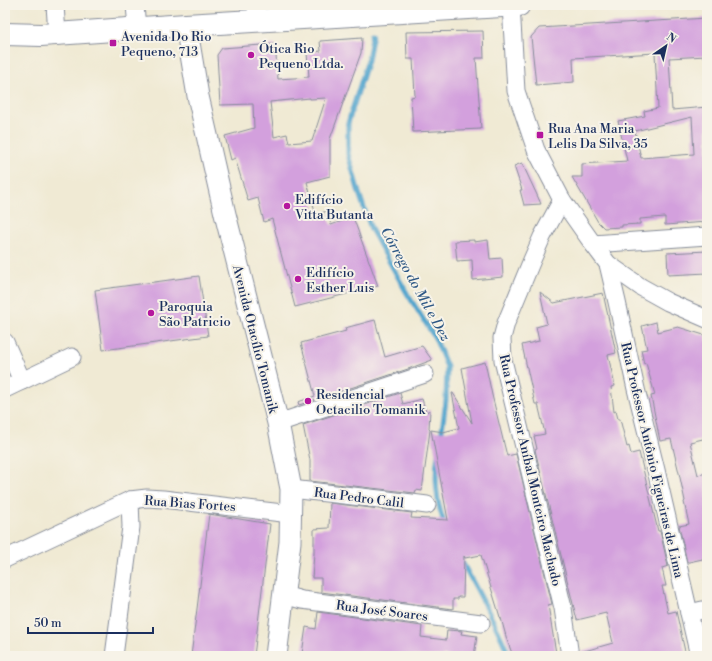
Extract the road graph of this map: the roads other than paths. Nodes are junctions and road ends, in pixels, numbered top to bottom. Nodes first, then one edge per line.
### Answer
1 (55, 5) edge
2 (135, 5) edge
3 (511, 5) edge
4 (519, 5) edge
5 (380, 9) edge
6 (256, 13) edge
7 (186, 25) junction
8 (137, 28) junction
9 (5, 34) edge
10 (57, 34) junction
11 (562, 200) junction
12 (707, 236) edge
13 (593, 244) junction
14 (608, 264) junction
15 (707, 319) edge
16 (5, 342) edge
17 (72, 357) dead end
18 (425, 374) dead end
19 (22, 381) junction
20 (5, 389) edge
21 (278, 423) junction
22 (291, 489) junction
23 (130, 500) junction
24 (427, 505) dead end
25 (291, 514) junction
26 (5, 559) edge
27 (283, 595) junction
28 (707, 609) edge
29 (689, 613) junction
30 (480, 623) dead end
31 (114, 656) edge
32 (276, 656) edge
33 (570, 656) edge
34 (699, 656) edge

1 - 10 street
2 - 8 street
3 - 4 main road
3 - 5 main road
3 - 11 street
5 - 6 main road
6 - 7 main road
7 - 8 main road
7 - 21 street, Avenida Otacílio Tomanik
8 - 10 main road
9 - 10 main road
11 - 13 street
11 - 33 street, Rua Professor Aníbal Monteiro Machado
12 - 13 street
13 - 14 street
14 - 15 street
14 - 29 street, Rua Professor Antônio Figueiras de Lima
16 - 19 street
17 - 19 street
18 - 21 street
19 - 20 street
21 - 22 street, Avenida Otacílio Tomanik
22 - 24 street, Rua Pedro Calil
22 - 25 street, Avenida Otacílio Tomanik
23 - 25 street, Rua Bias Fortes
23 - 26 street, Rua Bias Fortes
23 - 31 street
25 - 27 street, Avenida Otacílio Tomanik
27 - 30 street, Rua José Soares
27 - 32 street, Avenida Otacílio Tomanik
28 - 29 street
29 - 34 street, Rua Professor Antônio Figueiras de Lima

